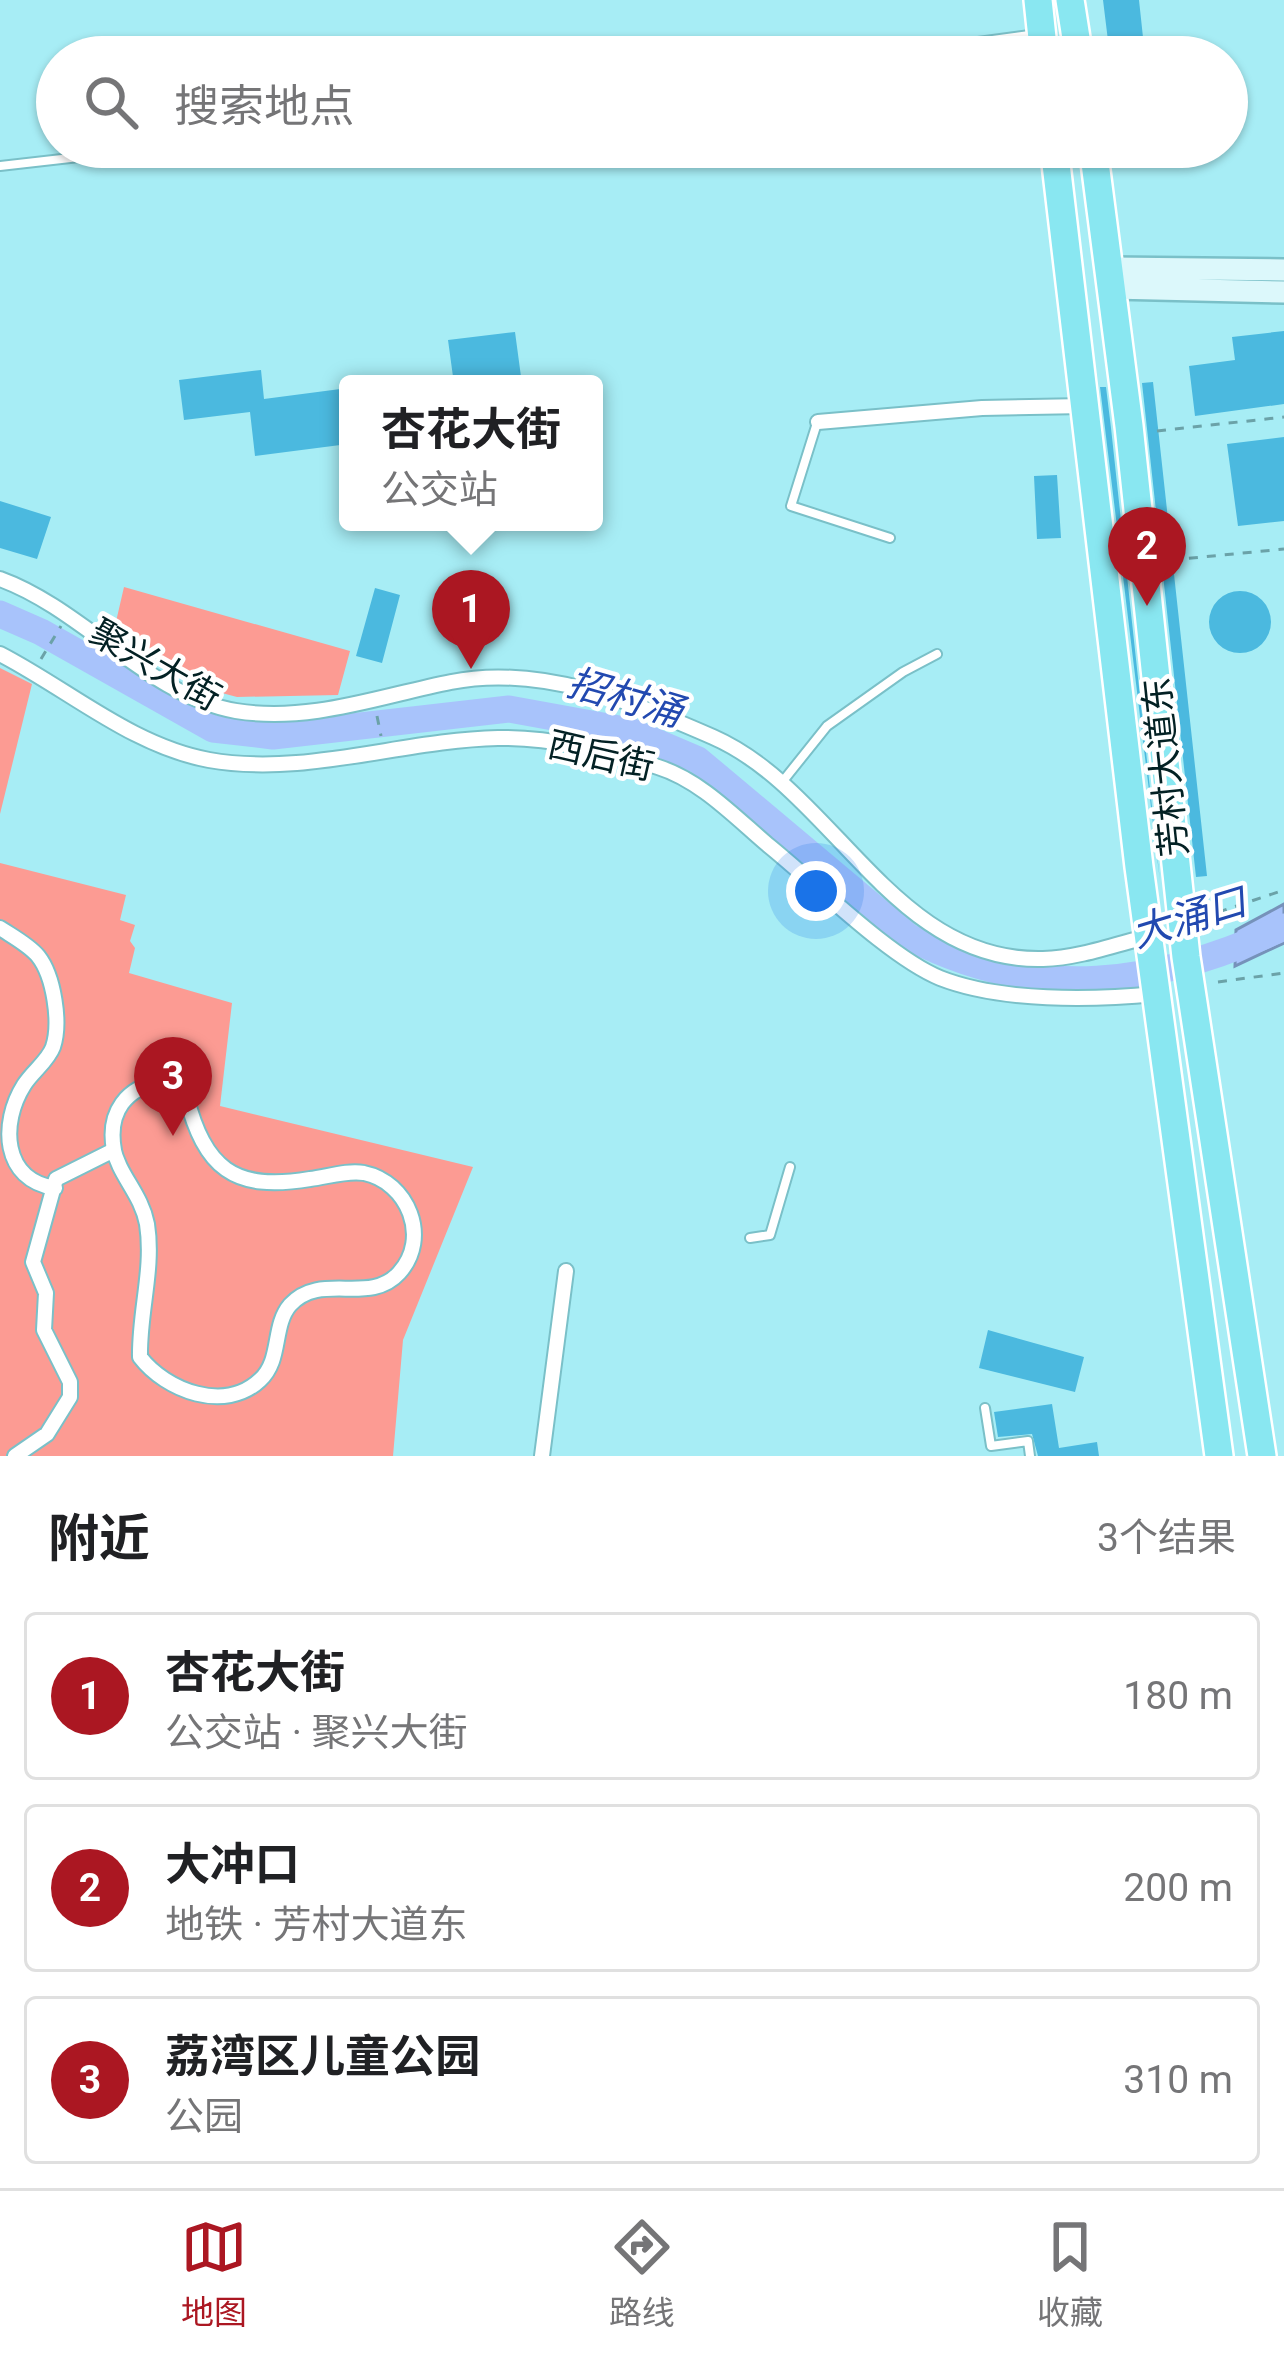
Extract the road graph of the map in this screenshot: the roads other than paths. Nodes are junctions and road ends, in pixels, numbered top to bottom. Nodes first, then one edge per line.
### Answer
1 (1038, 0) edge
2 (1070, 0) edge
3 (1041, 36) edge
4 (1076, 36) edge
5 (36, 162) edge
6 (0, 166) edge
7 (1057, 168) edge
8 (1096, 168) edge
9 (1284, 270) edge
10 (1112, 278) junction
11 (1284, 292) edge
12 (1085, 406) junction
13 (818, 422) joint
14 (890, 538) dead end
15 (0, 579) edge
16 (0, 654) edge
17 (938, 654) dead end
18 (783, 781) junction
19 (0, 928) edge
20 (1153, 968) junction
21 (113, 1147) junction
22 (790, 1167) dead end
23 (55, 1188) junction
24 (750, 1238) dead end
25 (566, 1271) dead end
26 (985, 1408) dead end
27 (14, 1456) edge
28 (542, 1456) edge
29 (1030, 1456) edge
30 (1219, 1456) edge
31 (1262, 1456) edge

1 - 3 highway
2 - 4 highway
5 - 6 lane
7 - 12 highway, 芳村大道东
8 - 10 highway, 芳村大道东
9 - 10 street
10 - 11 street
10 - 31 highway, 芳村大道东
12 - 13 street
12 - 20 highway, 芳村大道东
13 - 14 lane
15 - 18 street, 聚兴大街
16 - 20 street, 西后街
17 - 18 lane
18 - 20 street, 聚兴大街
19 - 23 street
20 - 30 highway, 芳村大道东
21 - 21 street
21 - 23 street
22 - 24 lane
23 - 27 street
25 - 28 street
26 - 29 lane

